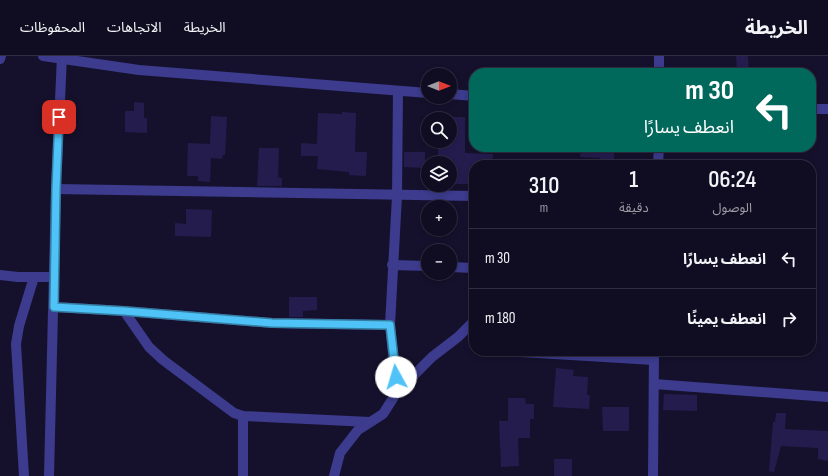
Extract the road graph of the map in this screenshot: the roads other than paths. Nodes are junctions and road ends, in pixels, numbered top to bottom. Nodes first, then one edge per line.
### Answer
1 (1, 56) edge
2 (43, 56) edge
3 (659, 56) edge
4 (62, 58) edge
5 (0, 59) edge
6 (659, 68) edge
7 (398, 91) junction
8 (421, 93) edge
9 (457, 95) edge
10 (469, 96) edge
11 (816, 109) edge
12 (828, 109) edge
13 (56, 189) junction
14 (397, 196) junction
15 (469, 196) edge
16 (392, 265) junction
17 (421, 266) edge
18 (457, 267) edge
19 (469, 268) edge
20 (0, 275) edge
21 (34, 277) junction
22 (54, 277) junction
23 (54, 307) junction
24 (124, 311) junction
25 (390, 325) junction
26 (469, 326) edge
27 (654, 356) edge
28 (654, 384) junction
29 (397, 392) junction
30 (828, 397) edge
31 (242, 416) junction
32 (370, 422) junction
33 (24, 476) edge
34 (49, 476) edge
35 (243, 476) edge
36 (334, 476) edge
37 (653, 476) edge

1 - 5 street
2 - 4 street
3 - 6 street
4 - 7 street
4 - 13 street
7 - 8 street
7 - 14 street
9 - 10 street
11 - 12 street
13 - 14 street
13 - 22 street
14 - 15 street
14 - 16 street
16 - 17 street
16 - 25 street
18 - 19 street
20 - 21 street
21 - 22 street
21 - 33 street
22 - 23 street
23 - 24 street
23 - 34 street
24 - 25 street
24 - 31 street
25 - 29 street
26 - 29 street
27 - 28 street
28 - 30 street
28 - 37 street
29 - 32 street
31 - 32 street
31 - 35 street
32 - 36 street

